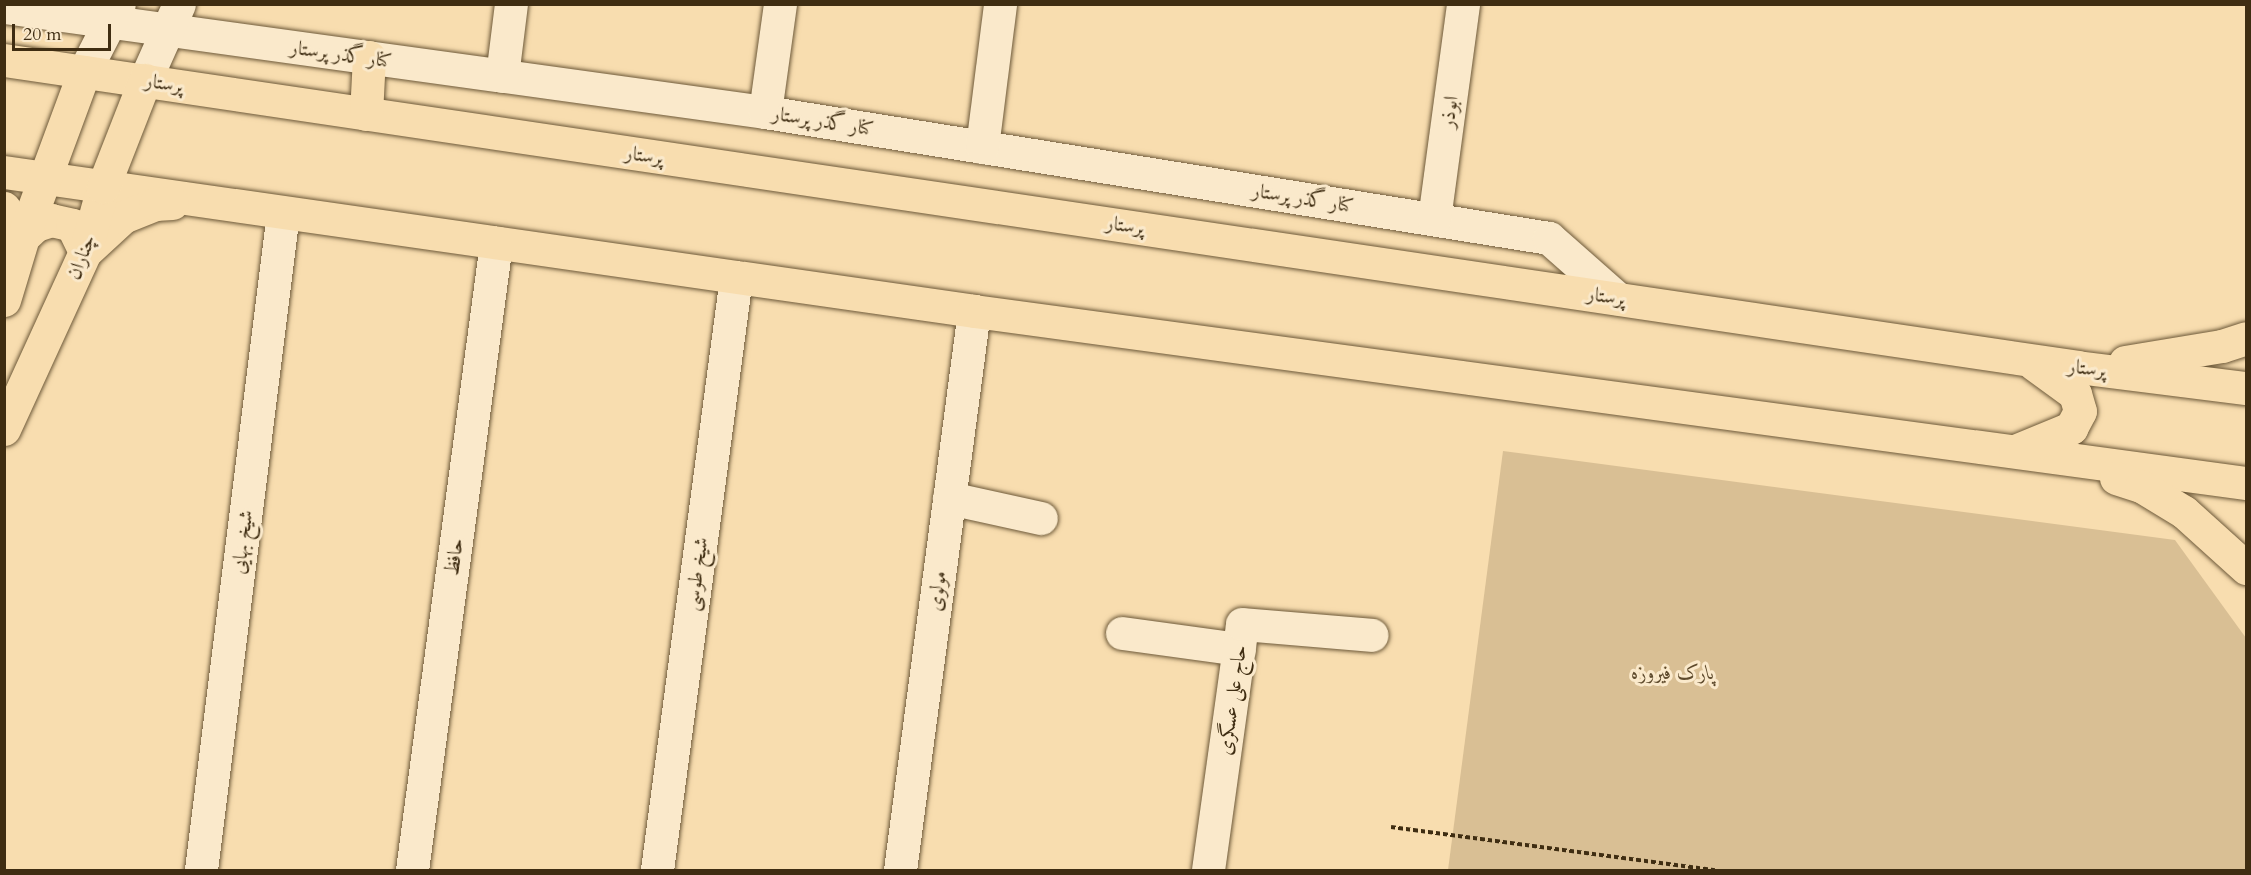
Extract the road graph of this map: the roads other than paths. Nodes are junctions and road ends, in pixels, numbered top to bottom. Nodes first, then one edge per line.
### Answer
1 (511, 4) edge
2 (780, 4) edge
3 (1000, 4) edge
4 (1463, 4) edge
5 (4, 7) edge
6 (114, 13) edge
7 (172, 17) edge
8 (369, 57) junction
9 (4, 60) edge
10 (84, 72) junction
11 (502, 76) junction
12 (146, 80) junction
13 (765, 112) junction
14 (366, 114) junction
15 (982, 147) junction
16 (4, 172) edge
17 (44, 177) junction
18 (103, 187) junction
19 (200, 200) junction
20 (4, 208) edge
21 (283, 213) junction
22 (1434, 219) junction
23 (22, 237) junction
24 (495, 243) junction
25 (85, 252) junction
26 (736, 277) junction
27 (1617, 298) junction
28 (4, 300) edge
29 (974, 311) junction
30 (2247, 338) edge
31 (2028, 359) junction
32 (2077, 367) junction
33 (2247, 388) edge
34 (4, 429) edge
35 (2015, 451) junction
36 (2063, 460) junction
37 (2247, 483) edge
38 (949, 498) junction
39 (1041, 518) dead end
40 (2247, 568) edge
41 (1122, 633) dead end
42 (1372, 635) dead end
43 (1239, 649) junction
44 (201, 870) edge
45 (412, 870) edge
46 (657, 870) edge
47 (900, 870) edge
48 (1208, 870) edge

1 - 11 street
2 - 13 street
3 - 15 street
4 - 22 street, ابوذر
5 - 6 street, کنار گذر پرستار
6 - 7 street, کنار گذر پرستار
6 - 10 street
7 - 8 street, کنار گذر پرستار
7 - 12 street
8 - 11 street, کنار گذر پرستار
8 - 14 main road
9 - 10 main road, پرستار
10 - 12 main road, پرستار
10 - 17 main road
11 - 13 street, کنار گذر پرستار
12 - 14 main road, پرستار
12 - 18 main road, چناران
13 - 15 street, کنار گذر پرستار
14 - 27 main road, پرستار
15 - 22 street, کنار گذر پرستار
16 - 17 main road
17 - 18 main road
17 - 23 main road
18 - 19 main road
18 - 25 main road, چناران
19 - 21 main road
19 - 25 main road
20 - 23 main road
21 - 24 main road
21 - 44 street, شیخ بهایی
22 - 27 street, کنار گذر پرستار
23 - 25 main road
23 - 28 main road
24 - 26 main road
24 - 45 street, حافظ
25 - 34 main road, چناران
26 - 29 main road
26 - 46 street, شیخ طوسی
27 - 31 main road, پرستار
29 - 35 main road
29 - 38 street, مولوی
30 - 32 main road
31 - 32 main road, پرستار
31 - 35 main road
32 - 33 main road, پرستار
35 - 36 main road
36 - 37 main road
36 - 40 main road
38 - 39 street
38 - 47 street, مولوی
41 - 43 street
42 - 43 street, حاج علی عسگری
43 - 48 street, حاج علی عسگری

